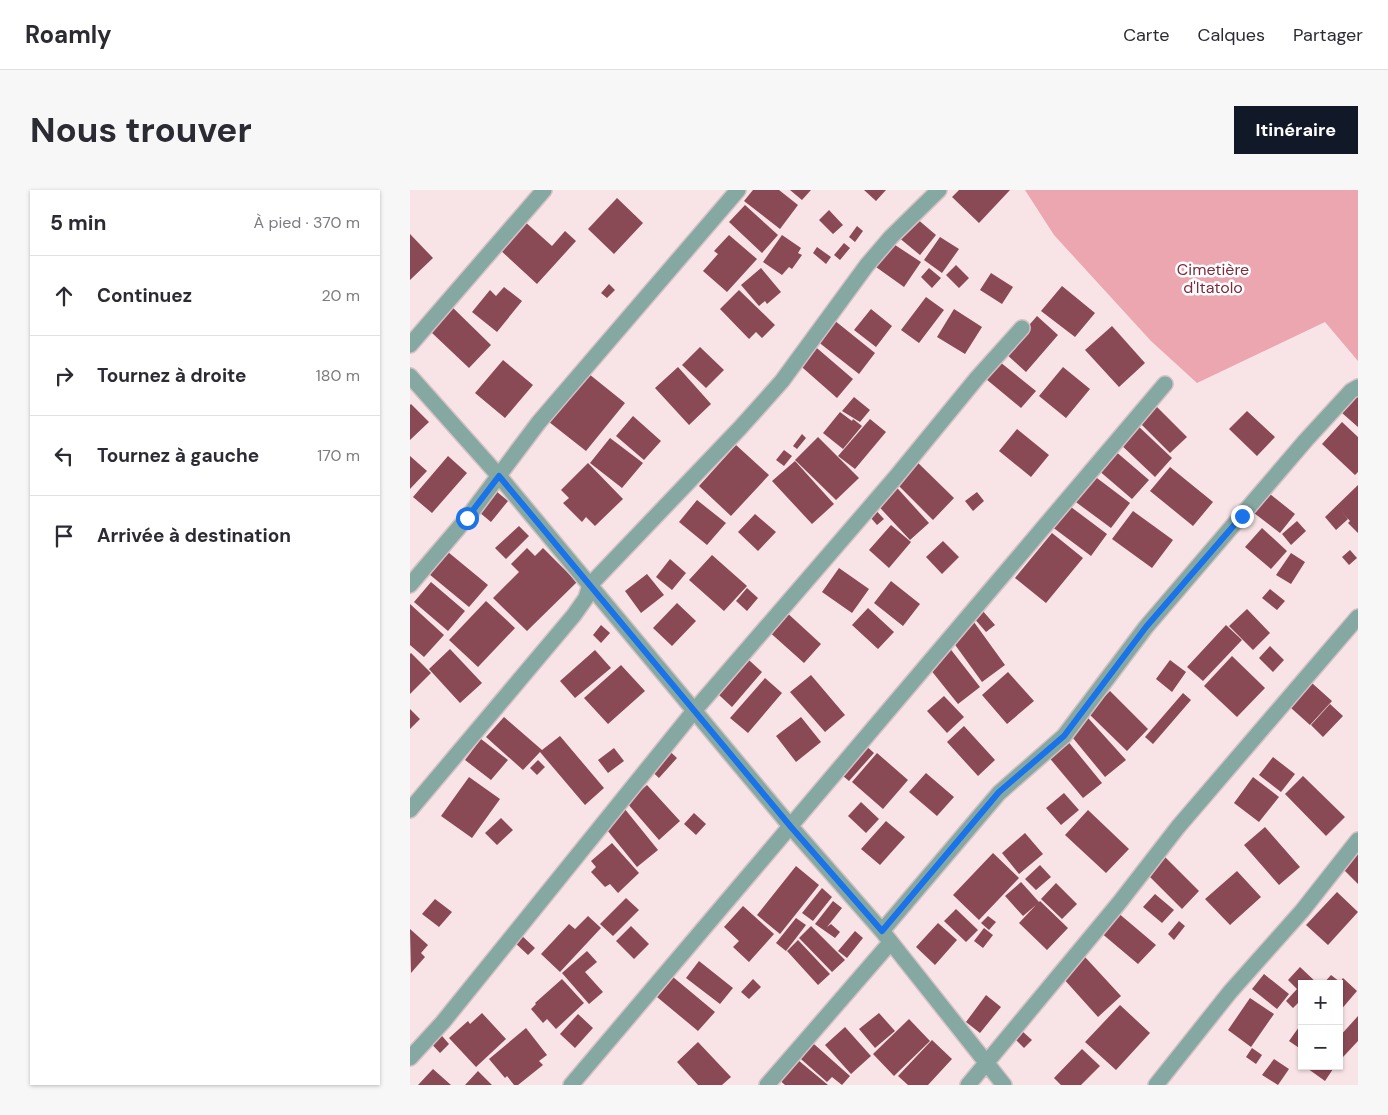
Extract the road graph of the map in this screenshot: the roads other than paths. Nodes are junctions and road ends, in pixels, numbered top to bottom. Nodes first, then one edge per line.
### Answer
1 (544, 190) edge
2 (738, 190) edge
3 (939, 190) edge
4 (1022, 328) dead end
5 (410, 345) edge
6 (410, 376) edge
7 (1165, 384) dead end
8 (1358, 387) edge
9 (499, 476) junction
10 (410, 584) edge
11 (590, 584) junction
12 (1358, 617) edge
13 (694, 710) junction
14 (410, 810) edge
15 (791, 827) junction
16 (1358, 840) edge
17 (886, 937) junction
18 (410, 1058) edge
19 (987, 1063) junction
20 (571, 1085) edge
21 (767, 1085) edge
22 (968, 1085) edge
23 (1004, 1085) edge
24 (1156, 1085) edge

1 - 5 street
2 - 9 street
3 - 11 street
4 - 13 street
6 - 9 street
7 - 15 street
8 - 17 street
9 - 10 street
9 - 11 street
11 - 13 street
11 - 14 street
12 - 19 street
13 - 15 street
13 - 18 street
15 - 17 street
15 - 20 street
16 - 24 street
17 - 19 street
17 - 21 street
19 - 22 street
19 - 23 street

